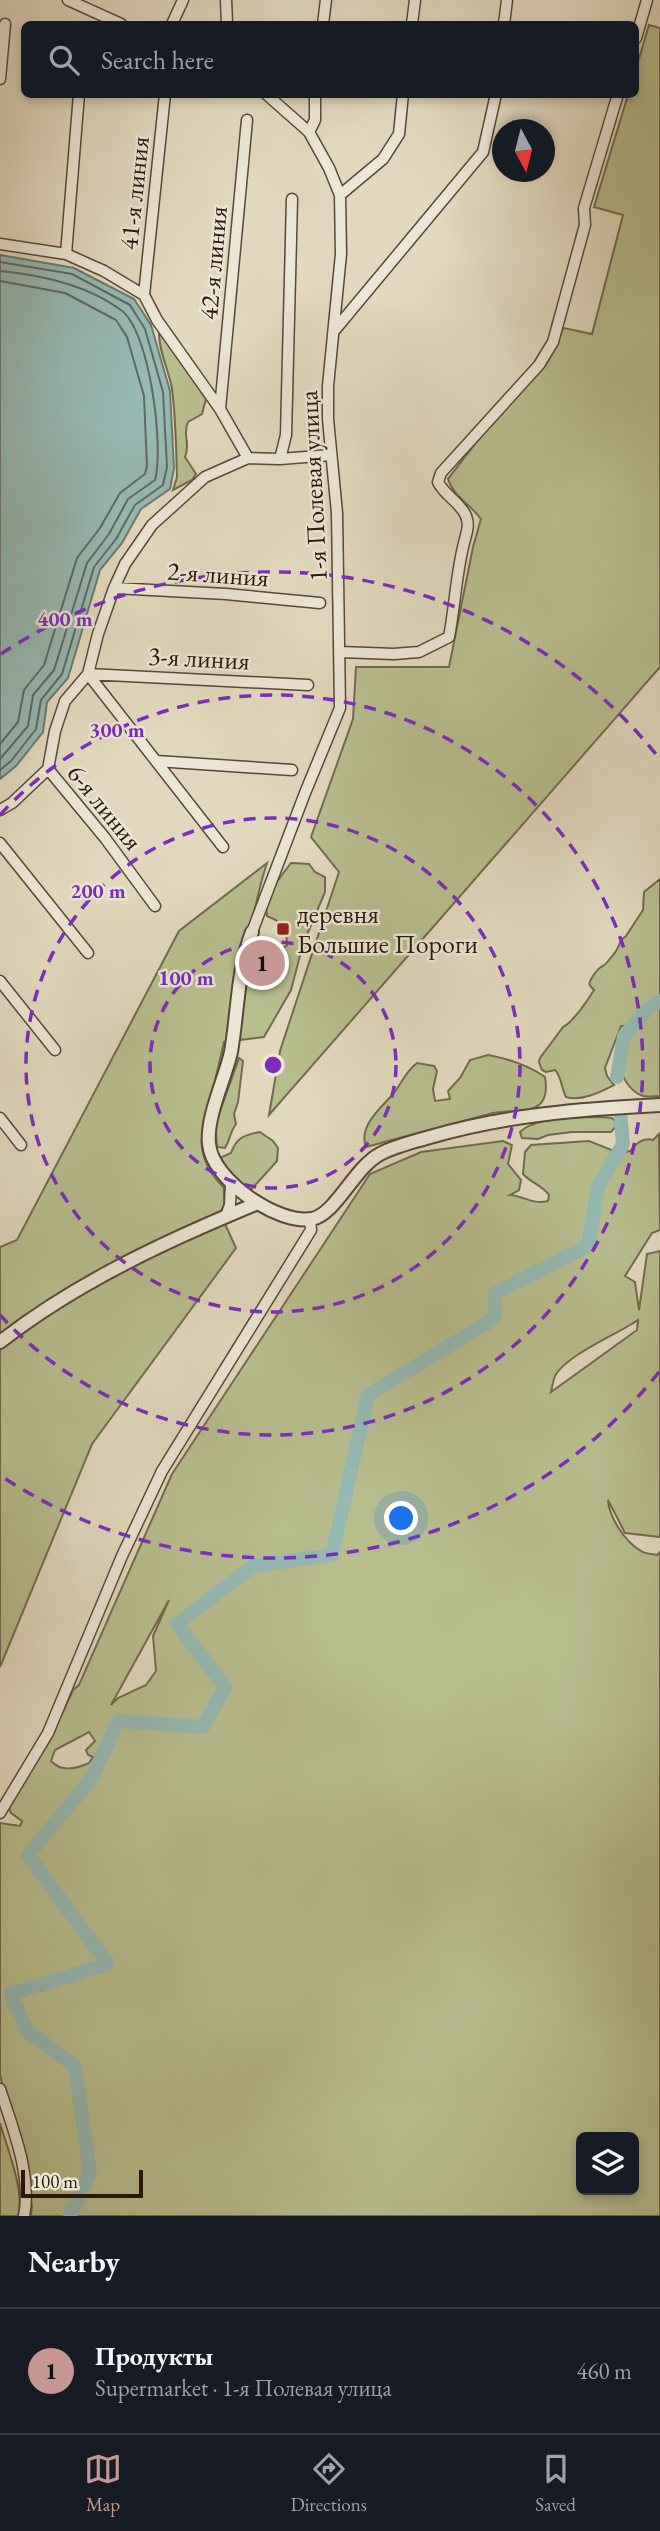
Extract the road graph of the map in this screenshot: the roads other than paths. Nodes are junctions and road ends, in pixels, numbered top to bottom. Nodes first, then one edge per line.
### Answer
1 (68, 0) edge
2 (183, 0) edge
3 (226, 0) edge
4 (326, 0) edge
5 (415, 0) edge
6 (507, 0) edge
7 (647, 0) edge
8 (93, 5) edge
9 (117, 21) edge
10 (173, 21) edge
11 (227, 21) edge
12 (323, 21) edge
13 (412, 21) edge
14 (504, 21) edge
15 (5, 24) dead end
16 (639, 25) edge
17 (0, 79) edge
18 (79, 98) edge
19 (165, 98) edge
20 (271, 98) edge
21 (315, 98) edge
22 (403, 98) edge
23 (495, 98) edge
24 (617, 98) edge
25 (247, 120) dead end
26 (309, 132) junction
27 (340, 195) junction
28 (292, 199) dead end
29 (0, 244) edge
30 (66, 254) junction
31 (144, 295) junction
32 (333, 331) junction
33 (220, 409) junction
34 (331, 455) junction
35 (248, 458) junction
36 (279, 459) junction
37 (114, 588) junction
38 (320, 603) dead end
39 (340, 652) junction
40 (88, 674) junction
41 (308, 685) dead end
42 (156, 761) junction
43 (48, 769) junction
44 (292, 770) dead end
45 (0, 810) edge
46 (0, 843) edge
47 (223, 847) dead end
48 (155, 906) dead end
49 (252, 932) joint
50 (88, 953) dead end
51 (0, 981) edge
52 (55, 1050) dead end
53 (660, 1105) edge
54 (0, 1118) edge
55 (21, 1145) dead end
56 (231, 1184) junction
57 (258, 1203) junction
58 (226, 1216) junction
59 (310, 1219) junction
60 (0, 1342) edge
61 (0, 1813) edge
62 (0, 2089) edge
63 (24, 2216) edge

1 - 8 street
2 - 10 street
3 - 11 street
4 - 12 street
5 - 13 street
6 - 14 street
7 - 16 street
8 - 9 street
15 - 17 street
18 - 30 street
19 - 31 street, 41-я линия
20 - 26 street
21 - 26 street
22 - 27 street
23 - 32 street
24 - 39 street
25 - 33 street, 42-я линия
26 - 27 street
27 - 32 street, 1-я Полевая улица
28 - 36 street
29 - 30 street
30 - 31 street
31 - 33 street
32 - 34 street, 1-я Полевая улица
33 - 35 street
34 - 36 street
34 - 39 street, 1-я Полевая улица
35 - 36 street
35 - 37 street
37 - 38 street, 2-я линия
37 - 40 street
39 - 49 street, 1-я Полевая улица
40 - 41 street, 3-я линия
40 - 42 street
40 - 43 street
42 - 44 street
42 - 47 street
43 - 45 street
43 - 48 street, 6-я линия
46 - 50 street
49 - 56 street
51 - 52 street
53 - 59 street
54 - 55 street
56 - 57 street
56 - 58 street
57 - 58 street
57 - 59 street
58 - 60 street
59 - 61 street
62 - 63 street

